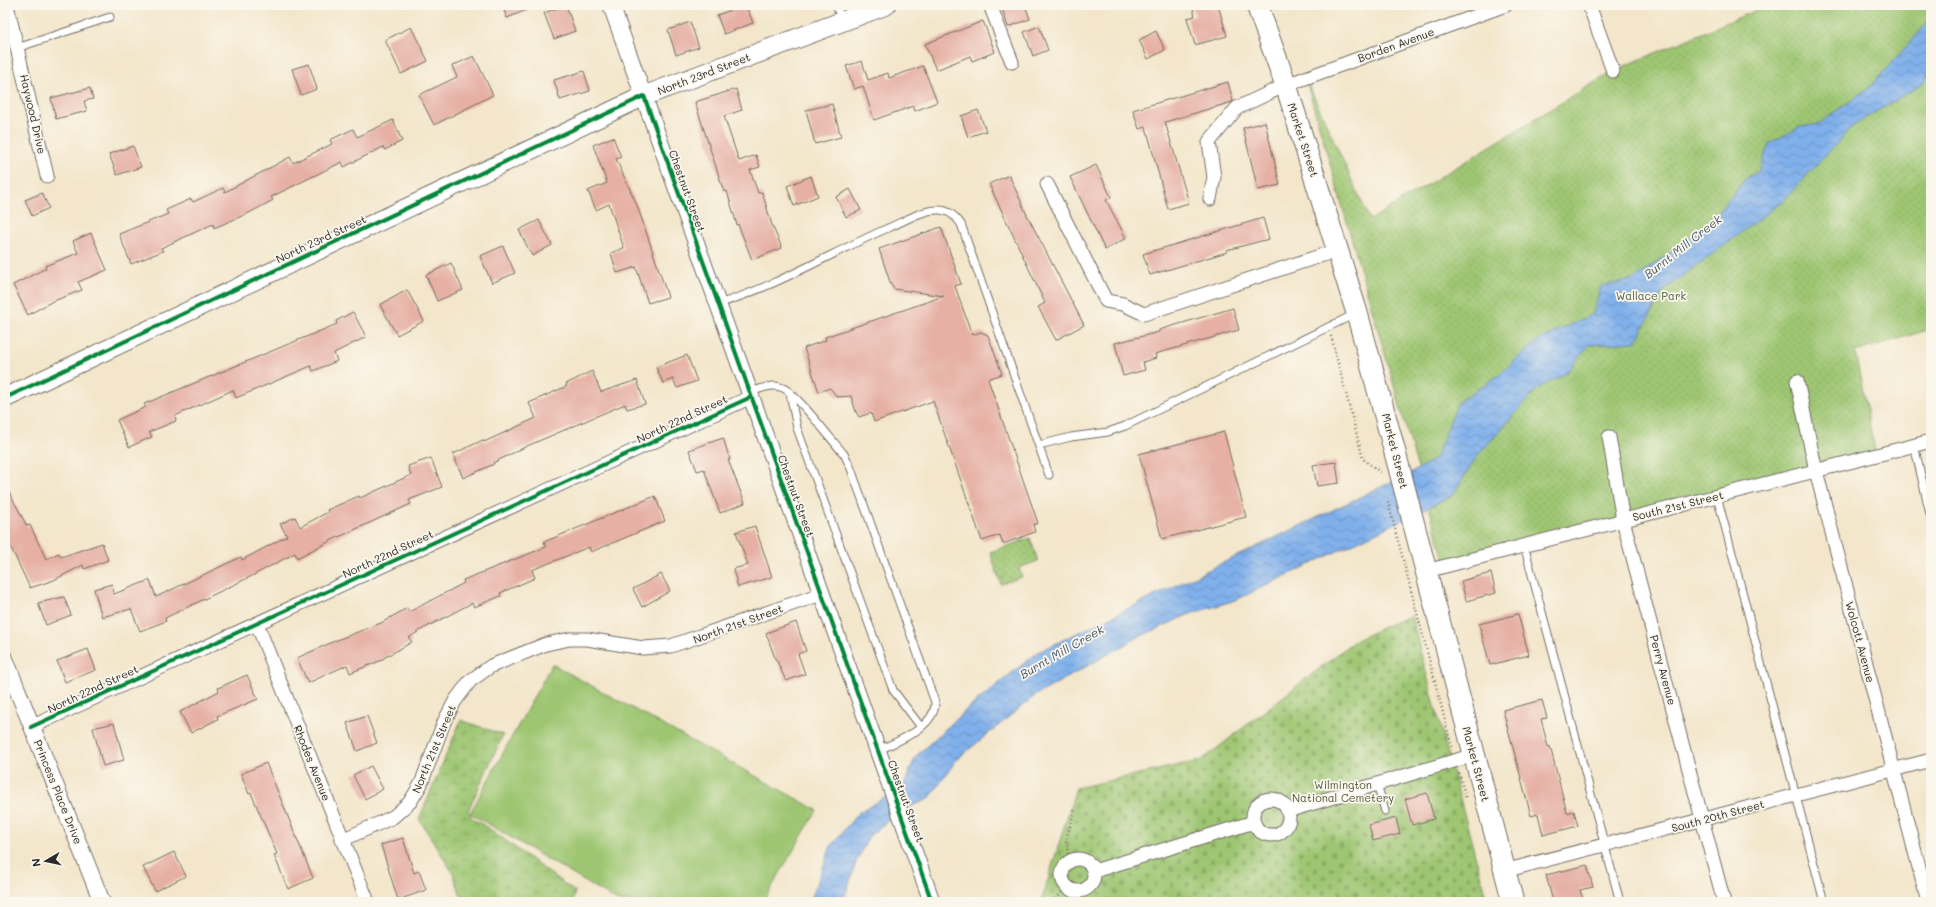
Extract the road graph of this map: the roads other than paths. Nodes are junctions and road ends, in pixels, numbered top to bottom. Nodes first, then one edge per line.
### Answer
1 (7, 5) edge
2 (611, 5) edge
3 (886, 5) edge
4 (990, 5) edge
5 (1257, 5) edge
6 (1506, 5) edge
7 (1589, 5) edge
8 (839, 13) edge
9 (110, 17) dead end
10 (17, 48) junction
11 (1012, 62) dead end
12 (1613, 71) dead end
13 (1286, 85) junction
14 (644, 96) junction
15 (47, 176) dead end
16 (1047, 184) dead end
17 (1210, 199) dead end
18 (1338, 250) junction
19 (718, 304) junction
20 (1357, 313) junction
21 (1797, 381) dead end
22 (790, 391) junction
23 (750, 395) junction
24 (5, 398) edge
25 (1609, 437) dead end
26 (1931, 441) edge
27 (1914, 445) junction
28 (1039, 446) junction
29 (1816, 471) junction
30 (1049, 475) dead end
31 (1717, 496) junction
32 (1931, 518) edge
33 (1623, 520) junction
34 (1524, 546) junction
35 (1426, 571) junction
36 (821, 594) junction
37 (257, 624) junction
38 (5, 659) edge
39 (32, 727) junction
40 (921, 727) junction
41 (878, 750) junction
42 (1465, 758) junction
43 (1931, 760) edge
44 (1893, 770) junction
45 (1378, 784) junction
46 (1797, 795) junction
47 (1288, 811) junction
48 (1384, 811) dead end
49 (1702, 819) junction
50 (1254, 822) junction
51 (342, 840) junction
52 (1605, 845) junction
53 (1094, 871) junction
54 (1504, 871) junction
55 (102, 902) edge
56 (368, 902) edge
57 (932, 902) edge
58 (1513, 902) edge
59 (1620, 902) edge
60 (1724, 902) edge
61 (1824, 902) edge
62 (1928, 902) edge

1 - 10 street, Haywood Drive
2 - 14 street, Chestnut Street
3 - 8 main road, North 23rd Street
4 - 11 street
5 - 13 main road, Market Street
6 - 13 street, Borden Avenue
7 - 12 street
8 - 14 main road, North 23rd Street
9 - 10 lane
10 - 15 street, Haywood Drive
13 - 17 street, Borden Avenue
13 - 18 main road, Market Street
14 - 19 street, Chestnut Street
14 - 24 main road, North 23rd Street
16 - 18 street
18 - 20 main road, Market Street
19 - 23 street, Chestnut Street
19 - 28 lane
20 - 28 lane
20 - 35 main road, Market Street
21 - 29 street, Wolcott Avenue
22 - 23 lane
22 - 40 lane
22 - 40 lane
23 - 36 street, Chestnut Street
23 - 37 street, North 22nd Street
25 - 33 street, Perry Avenue
26 - 27 street, South 21st Street
27 - 29 street, South 21st Street
27 - 32 lane
28 - 30 lane
29 - 31 street, South 21st Street
29 - 44 street, Wolcott Avenue
31 - 33 street, South 21st Street
31 - 46 lane
33 - 34 street, South 21st Street
33 - 49 street, Perry Avenue
34 - 35 street, South 21st Street
34 - 52 lane
35 - 42 main road, Market Street
36 - 41 street, Chestnut Street
36 - 51 street, North 21st Street
37 - 39 street, North 22nd Street
37 - 51 street, Rhodes Avenue
38 - 39 street, Princess Place Drive
39 - 55 street, Princess Place Drive
40 - 41 lane
41 - 57 street, Chestnut Street
42 - 45 street
42 - 54 main road, Market Street
43 - 44 street, South 20th Street
44 - 46 street, South 20th Street
44 - 62 street, Wolcott Avenue
45 - 47 street
45 - 48 lane
46 - 49 street, South 20th Street
46 - 61 lane
47 - 50 street
47 - 50 street
49 - 52 street, South 20th Street
49 - 60 street, Perry Avenue
50 - 53 street
51 - 56 street, Rhodes Avenue
52 - 54 street, South 20th Street
52 - 59 lane
53 - 53 street
54 - 58 main road, Market Street

